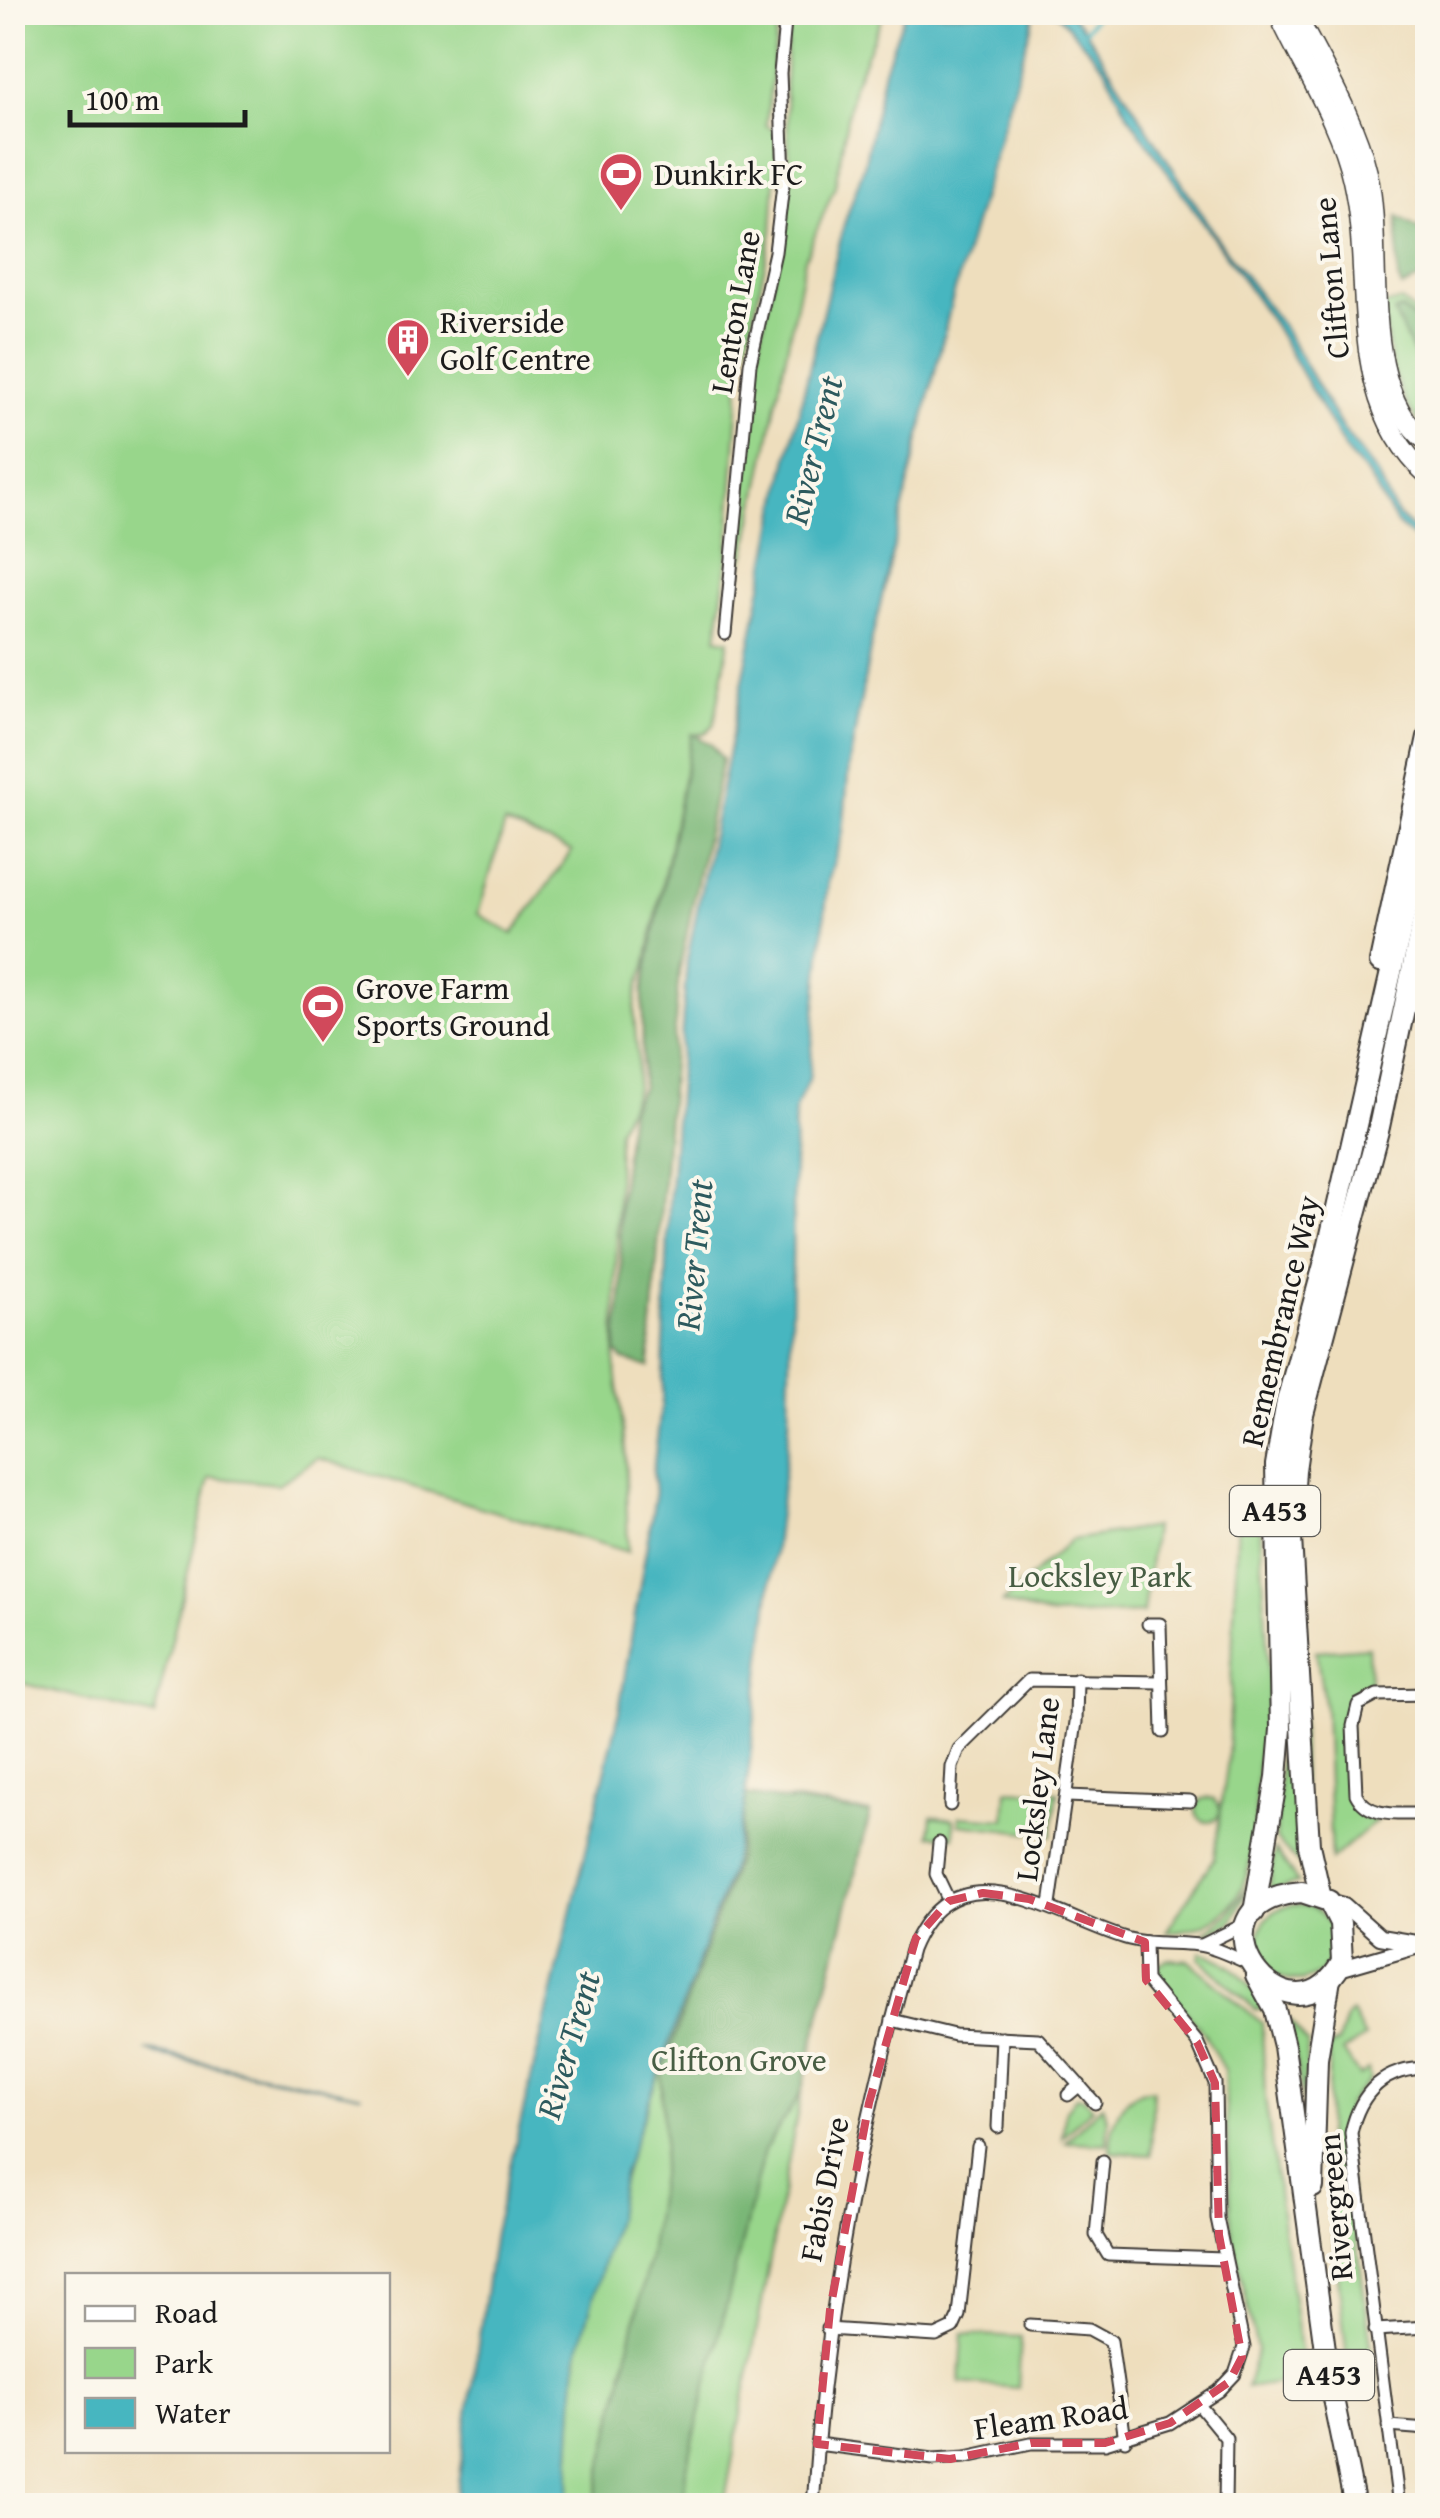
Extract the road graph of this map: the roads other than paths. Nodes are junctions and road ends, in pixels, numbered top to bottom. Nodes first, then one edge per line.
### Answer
1 (786, 12) edge
2 (1278, 12) edge
3 (1295, 12) edge
4 (1428, 443) edge
5 (1428, 476) edge
6 (725, 634) dead end
7 (1428, 736) edge
8 (1428, 810) edge
9 (1428, 896) edge
10 (1428, 954) edge
11 (1359, 1118) junction
12 (1379, 1127) junction
13 (1148, 1624) dead end
14 (1077, 1679) junction
15 (1161, 1682) junction
16 (1428, 1694) edge
17 (1163, 1714) junction
18 (1148, 1716) dead end
19 (1163, 1732) dead end
20 (1066, 1796) junction
21 (950, 1805) dead end
22 (1428, 1814) edge
23 (1177, 1815) dead end
24 (943, 1851) dead end
25 (1324, 1898) junction
26 (950, 1901) junction
27 (1050, 1906) junction
28 (1250, 1918) junction
29 (1145, 1942) junction
30 (1202, 1945) junction
31 (1426, 1945) edge
32 (1252, 1969) junction
33 (1335, 1974) junction
34 (892, 2020) junction
35 (1002, 2037) junction
36 (1428, 2068) edge
37 (1080, 2084) junction
38 (1068, 2095) dead end
39 (1095, 2103) dead end
40 (998, 2127) dead end
41 (978, 2146) dead end
42 (1098, 2169) dead end
43 (1312, 2244) junction
44 (1224, 2259) junction
45 (1038, 2322) dead end
46 (1428, 2327) edge
47 (827, 2329) junction
48 (1376, 2330) junction
49 (1199, 2405) junction
50 (1388, 2426) junction
51 (1428, 2429) edge
52 (1124, 2440) junction
53 (817, 2444) junction
54 (1240, 2499) dead end
55 (1225, 2502) edge
56 (814, 2506) edge
57 (1354, 2506) edge
58 (1399, 2506) edge

1 - 6 street, Lenton Lane
2 - 5 main road, Clifton Lane
3 - 4 main road, Clifton Lane
7 - 11 highway
8 - 11 highway, Remembrance Way / A453
9 - 12 highway, Remembrance Way / A453
10 - 12 highway
11 - 28 highway, Remembrance Way / A453
12 - 25 highway, Remembrance Way / A453
13 - 15 street
14 - 15 street
14 - 20 street, Locksley Lane
14 - 21 street
15 - 17 street
16 - 22 street
17 - 18 street
17 - 19 street
20 - 23 street
20 - 27 street, Locksley Lane
24 - 26 street
25 - 28 highway
25 - 31 street
25 - 33 highway
26 - 27 street
26 - 34 street, Fabis Drive
27 - 29 street
28 - 30 street
28 - 32 highway
29 - 30 street
29 - 44 street, Fleam Road
30 - 32 street
31 - 33 street
32 - 33 highway
32 - 43 highway, A453
33 - 43 highway, A453
34 - 35 street
34 - 47 street, Fabis Drive
35 - 37 street
35 - 40 street
36 - 48 street, Rivergreen
37 - 38 street
37 - 39 street
41 - 47 street
42 - 44 street
43 - 57 highway, A453
44 - 49 street, Fleam Road
45 - 52 street
46 - 48 street
47 - 53 street, Fabis Drive
48 - 50 street, Rivergreen
49 - 52 street, Fleam Road
49 - 55 street
50 - 51 street
50 - 58 street, Rivergreen
52 - 53 street, Fleam Road
53 - 56 street, Fabis Drive
54 - 55 street

